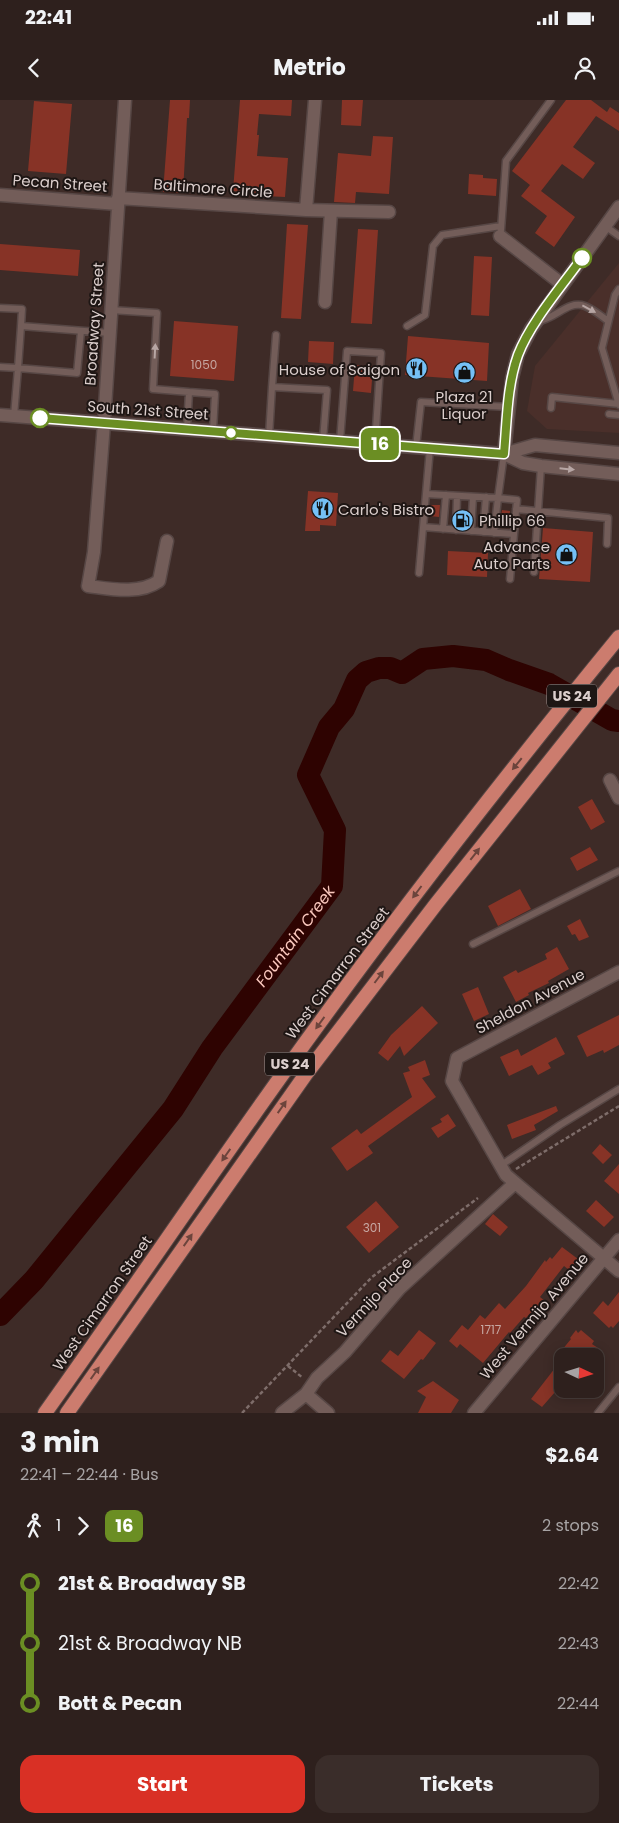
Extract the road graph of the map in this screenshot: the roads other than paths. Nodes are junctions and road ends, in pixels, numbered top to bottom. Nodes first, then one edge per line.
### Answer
1 (125, 100) edge
2 (315, 100) edge
3 (551, 100) edge
4 (0, 195) edge
5 (118, 201) junction
6 (619, 207) edge
7 (306, 210) junction
8 (331, 211) junction
9 (389, 212) dead end
10 (605, 226) junction
11 (501, 231) junction
12 (619, 236) edge
13 (563, 285) junction
14 (619, 289) edge
15 (325, 302) dead end
16 (0, 308) edge
17 (111, 310) junction
18 (537, 321) junction
19 (608, 321) junction
20 (21, 326) junction
21 (407, 326) dead end
22 (81, 331) junction
23 (110, 333) junction
24 (276, 335) dead end
25 (0, 367) edge
26 (18, 368) junction
27 (272, 387) junction
28 (189, 392) junction
29 (619, 405) edge
30 (509, 407) junction
31 (551, 408) dead end
32 (609, 414) dead end
33 (0, 415) edge
34 (619, 415) edge
35 (14, 416) junction
36 (104, 423) junction
37 (187, 429) junction
38 (213, 431) junction
39 (269, 436) junction
40 (323, 440) junction
41 (340, 441) junction
42 (374, 444) junction
43 (416, 447) junction
44 (430, 448) junction
45 (619, 453) edge
46 (504, 454) junction
47 (541, 466) junction
48 (619, 474) edge
49 (426, 494) junction
50 (446, 495) junction
51 (457, 496) junction
52 (473, 496) junction
53 (486, 497) junction
54 (498, 498) junction
55 (516, 509) junction
56 (538, 511) junction
57 (423, 527) junction
58 (443, 529) junction
59 (456, 530) junction
60 (471, 531) junction
61 (483, 532) junction
62 (494, 533) junction
63 (514, 534) junction
64 (167, 541) dead end
65 (607, 544) dead end
66 (534, 572) dead end
67 (419, 573) dead end
68 (510, 579) dead end
69 (619, 637) edge
70 (619, 674) edge
71 (610, 780) dead end
72 (619, 798) edge
73 (619, 872) edge
74 (473, 944) dead end
75 (619, 972) edge
76 (619, 1089) edge
77 (507, 1175) junction
78 (619, 1240) edge
79 (603, 1258) junction
80 (619, 1271) edge
81 (619, 1387) edge
82 (309, 1390) junction
83 (45, 1413) edge
84 (67, 1413) edge
85 (282, 1413) edge
86 (328, 1413) edge
87 (474, 1413) edge
88 (598, 1413) edge

1 - 5 street, Broadway Street
2 - 7 street
3 - 11 lane
4 - 5 street, Pecan Street
5 - 7 street, Baltimore Circle
5 - 17 street, Broadway Street
6 - 10 street
7 - 8 street, Baltimore Circle
8 - 9 street, Baltimore Circle
8 - 15 street
10 - 12 lane
10 - 13 street
11 - 13 street
11 - 21 lane
13 - 18 street
14 - 19 lane
16 - 20 lane
17 - 23 street, Broadway Street
28 -> 17 lane
18 -> 19 lane
18 - 30 street
19 - 29 lane
20 - 22 lane
20 - 26 lane
22 - 23 lane
22 - 26 lane
23 - 36 street, Broadway Street
24 - 27 lane
25 - 26 lane
26 - 35 lane
27 - 39 lane
27 - 40 lane
28 - 37 lane
28 - 38 lane
29 - 31 lane
30 - 43 lane
30 - 46 street
32 - 34 lane
33 - 35 street, South 21st Street
35 - 36 street, South 21st Street
36 - 37 street, South 21st Street
36 - 64 street, Broadway Street
37 - 38 street, South 21st Street
38 - 39 street, South 21st Street
39 - 40 street, South 21st Street
40 - 41 street, South 21st Street
41 - 42 street, South 21st Street
41 - 42 lane
42 - 43 street, South 21st Street
43 - 44 street, South 21st Street
44 - 46 street, South 21st Street
44 - 49 lane
45 - 46 street, South 21st Street
46 - 47 street, South 21st Street
46 - 54 lane
47 -> 48 street, South 21st Street
47 - 56 lane
49 - 50 lane
49 - 57 lane
50 - 51 lane
50 - 58 lane
51 - 52 lane
51 - 59 lane
52 - 53 lane
52 - 60 lane
53 - 54 lane
53 - 61 lane
54 - 55 lane
54 - 62 lane
55 - 56 lane
55 - 63 lane
56 - 65 lane
56 - 66 lane
57 - 58 lane
57 - 67 lane
58 - 59 lane
59 - 60 lane
60 - 61 lane
61 - 62 lane
62 - 63 lane
63 - 68 lane
69 -> 83 highway, West Cimarron Street / US 24
84 -> 70 highway, US 24
71 - 72 street
73 - 74 lane
75 - 77 street, Sheldon Avenue
76 - 77 lane, Vermijo Place
77 - 79 street
77 - 82 street, Vermijo Place
78 - 79 street, West Vermijo Avenue
79 - 80 street
79 - 87 street, West Vermijo Avenue
81 - 88 lane
82 - 85 street, Vermijo Place
82 - 86 street

